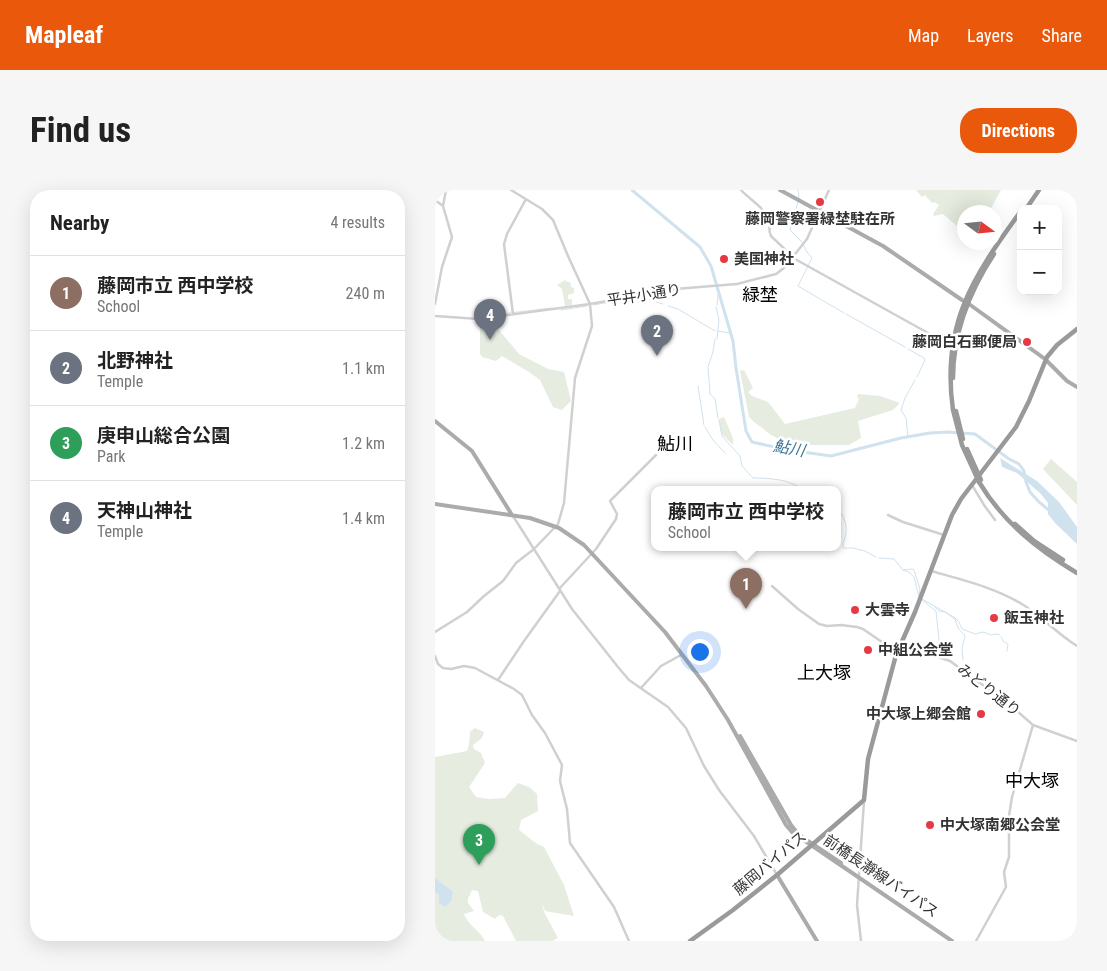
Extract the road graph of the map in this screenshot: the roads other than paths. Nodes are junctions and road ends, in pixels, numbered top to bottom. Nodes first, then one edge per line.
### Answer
1 (439, 190) edge
2 (445, 190) edge
3 (511, 190) edge
4 (741, 190) edge
5 (780, 190) edge
6 (829, 190) edge
7 (1037, 190) edge
8 (435, 196) edge
9 (526, 199) junction
10 (435, 200) edge
11 (1026, 205) edge
12 (443, 206) junction
13 (819, 211) junction
14 (1017, 219) edge
15 (1017, 222) edge
16 (793, 257) junction
17 (962, 300) dead end
18 (435, 304) edge
19 (590, 304) junction
20 (969, 304) dead end
21 (513, 314) junction
22 (435, 316) edge
23 (1077, 329) edge
24 (946, 343) dead end
25 (1045, 359) junction
26 (1077, 387) edge
27 (955, 411) junction
28 (435, 421) edge
29 (656, 455) dead end
30 (972, 485) junction
31 (435, 504) edge
32 (513, 515) junction
33 (888, 515) dead end
34 (995, 520) dead end
35 (556, 527) junction
36 (944, 535) junction
37 (534, 550) junction
38 (592, 553) junction
39 (931, 571) junction
40 (1077, 571) edge
41 (772, 586) dead end
42 (560, 590) junction
43 (435, 632) edge
44 (1077, 646) edge
45 (899, 648) junction
46 (683, 654) junction
47 (435, 656) edge
48 (498, 680) junction
49 (641, 688) junction
50 (1033, 725) junction
51 (1077, 741) edge
52 (864, 800) junction
53 (812, 845) junction
54 (777, 875) junction
55 (859, 877) junction
56 (629, 941) edge
57 (690, 941) edge
58 (817, 941) edge
59 (861, 941) edge
60 (952, 941) edge
61 (956, 941) edge
62 (976, 941) edge

1 - 8 main road
2 - 12 street
3 - 9 street
4 - 16 street
5 - 13 main road
6 - 13 street, 平井小通り
7 - 11 highway
9 - 19 street
9 - 21 street
10 - 12 street
12 - 18 street
13 - 16 street, 平井小通り
13 - 17 main road
14 - 27 highway
15 - 27 highway
16 - 19 street, 平井小通り
16 - 24 street
19 - 21 street, 平井小通り
19 - 35 street
20 - 25 main road
21 - 22 street, 平井小通り
23 - 25 highway
25 - 26 main road
25 - 30 highway
27 - 40 highway, bridge
28 - 32 main road
29 - 38 street
30 - 34 street
30 - 36 highway
31 - 32 main road, 前橋長瀞線バイパス
32 - 35 main road, 前橋長瀞線バイパス
32 - 37 street
33 - 36 street
35 - 37 street
35 - 38 main road, 前橋長瀞線バイパス
36 - 39 highway
37 - 42 street
37 - 43 street
38 - 42 street
38 - 46 main road, 前橋長瀞線バイパス
39 - 44 street
39 - 45 highway
41 - 45 street, みどり通り
42 - 48 street
42 - 49 street
45 - 50 street, みどり通り
45 - 52 highway
46 - 49 street
46 - 53 main road, 前橋長瀞線バイパス
47 - 48 street
48 - 56 street
49 - 54 street
50 - 51 street, みどり通り
50 - 62 street
52 - 53 highway, 藤岡バイパス
52 - 55 street
53 - 54 highway, 藤岡バイパス
53 - 55 main road, 前橋長瀞線バイパス
54 - 57 highway, 藤岡バイパス
54 - 58 main road
55 - 59 street
55 - 60 main road, 前橋長瀞線バイパス
55 - 61 main road, 前橋長瀞線バイパス

